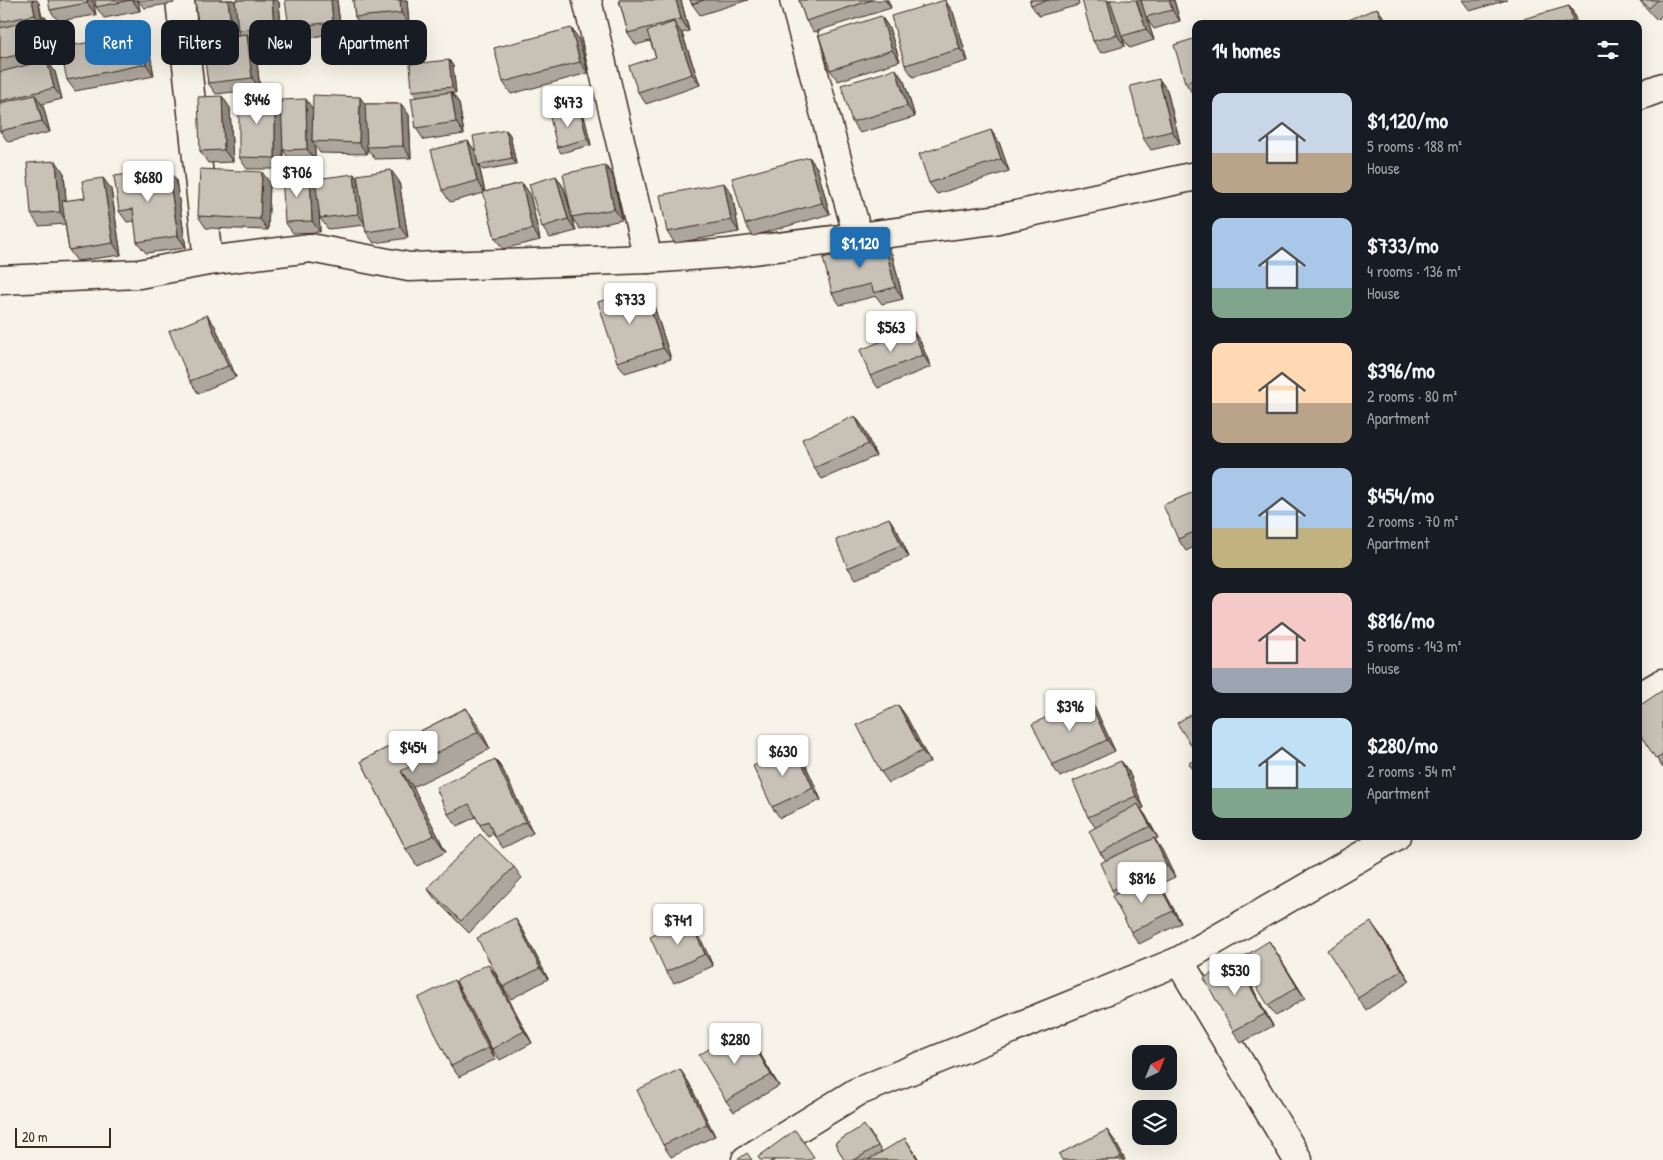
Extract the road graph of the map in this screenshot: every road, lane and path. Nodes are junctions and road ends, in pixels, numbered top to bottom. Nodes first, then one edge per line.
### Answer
1 (180, 0) edge
2 (587, 0) edge
3 (794, 0) edge
4 (1663, 87) edge
5 (1642, 95) edge
6 (1192, 177) edge
7 (858, 237) junction
8 (648, 259) junction
9 (208, 261) junction
10 (0, 280) edge
11 (1663, 683) edge
12 (1642, 695) edge
13 (1389, 840) edge
14 (1179, 961) junction
15 (746, 1160) edge
16 (1296, 1160) edge

1 - 9 street
2 - 8 street
3 - 7 street
4 - 5 street
6 - 7 street
7 - 8 street
8 - 9 street
9 - 10 street
11 - 12 street
13 - 14 street
14 - 15 street
14 - 16 street

